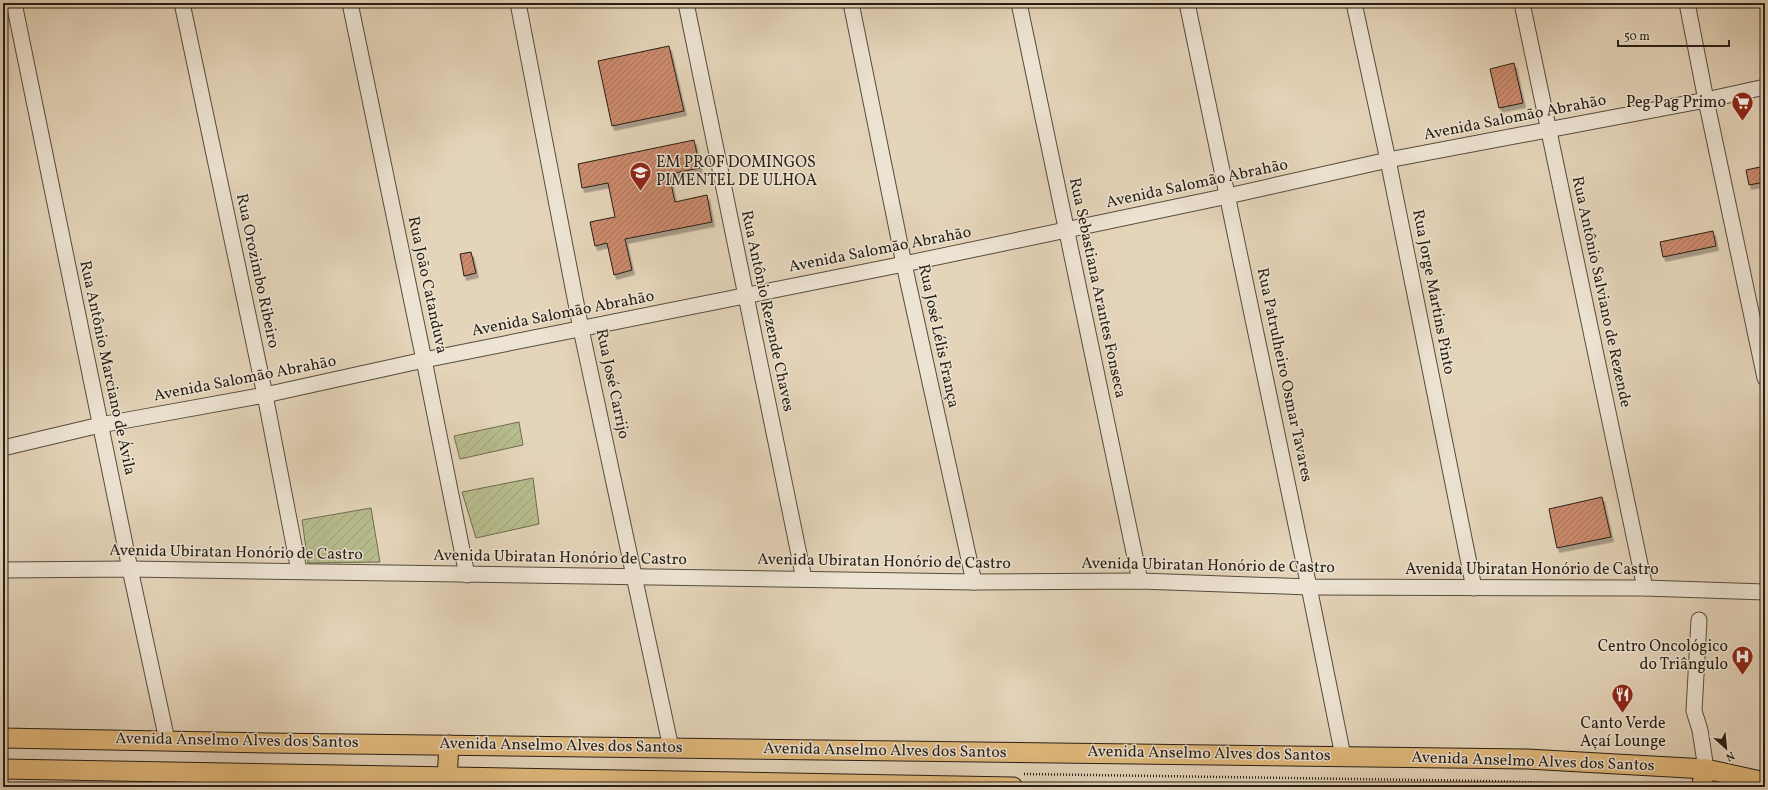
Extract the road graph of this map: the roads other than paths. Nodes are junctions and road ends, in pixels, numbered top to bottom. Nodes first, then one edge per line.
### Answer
1 (14, 3) edge
2 (182, 3) edge
3 (350, 3) edge
4 (518, 3) edge
5 (686, 3) edge
6 (851, 3) edge
7 (1019, 3) edge
8 (1187, 3) edge
9 (1354, 3) edge
10 (1522, 3) edge
11 (1687, 3) edge
12 (1765, 87) edge
13 (1706, 100) junction
14 (1549, 130) junction
15 (1388, 160) junction
16 (1228, 196) junction
17 (1066, 230) junction
18 (904, 264) junction
19 (745, 296) junction
20 (582, 329) junction
21 (424, 360) junction
22 (1765, 378) edge
23 (265, 395) junction
24 (100, 425) junction
25 (3, 448) edge
26 (130, 569) junction
27 (3, 570) edge
28 (299, 571) junction
29 (466, 575) junction
30 (635, 577) junction
31 (804, 579) junction
32 (1140, 581) junction
33 (974, 582) junction
34 (1309, 587) junction
35 (1474, 588) junction
36 (1645, 588) junction
37 (1765, 592) edge
38 (1699, 620) dead end
39 (3, 738) edge
40 (167, 740) junction
41 (402, 744) junction
42 (449, 745) junction
43 (671, 748) junction
44 (1343, 756) junction
45 (3, 769) edge
46 (394, 776) junction
47 (447, 778) junction
48 (1704, 778) edge
49 (1017, 780) edge
50 (1765, 782) edge

1 - 24 street, Rua Antônio Marciano de Ávila
2 - 23 street, Rua Orozimbo Ribeiro
3 - 21 street, Rua João Catanduva
4 - 20 street, Rua José Carrijo
5 - 19 street, Rua Antônio Rezende Chaves
6 - 18 street, Rua José Lélis França
7 - 17 street, Rua Sebastiana Arantes Fonseca
8 - 16 street, Rua Patrulheiro Osmar Tavares
9 - 15 street, Rua Jorge Martins Pinto
10 - 14 street, Rua Antônio Salviano de Rezende
11 - 13 street
12 - 13 street, Avenida Salomão Abrahão
13 - 14 street, Avenida Salomão Abrahão
13 - 22 street
14 - 15 street, Avenida Salomão Abrahão
14 - 36 street, Rua Antônio Salviano de Rezende
15 - 16 street, Avenida Salomão Abrahão
15 - 35 street, Rua Jorge Martins Pinto
16 - 17 street, Avenida Salomão Abrahão
16 - 34 street, Rua Patrulheiro Osmar Tavares
17 - 18 street, Avenida Salomão Abrahão
17 - 32 street, Rua Sebastiana Arantes Fonseca
18 - 19 street, Avenida Salomão Abrahão
18 - 33 street, Rua José Lélis França
19 - 20 street, Avenida Salomão Abrahão
19 - 31 street, Rua Antônio Rezende Chaves
20 - 21 street, Avenida Salomão Abrahão
20 - 30 street, Rua José Carrijo
21 - 23 street, Avenida Salomão Abrahão
21 - 29 street, Rua João Catanduva
23 - 24 street, Avenida Salomão Abrahão
23 - 28 street, Rua Orozimbo Ribeiro
24 - 25 street, Avenida Salomão Abrahão
24 - 26 street, Rua Antônio Marciano de Ávila
26 - 27 street, Avenida Ubiratan Honório de Castro
26 - 28 street, Avenida Ubiratan Honório de Castro
26 - 40 street, Rua Antônio Marciano de Ávila
28 - 29 street, Avenida Ubiratan Honório de Castro
29 - 30 street, Avenida Ubiratan Honório de Castro
30 - 31 street, Avenida Ubiratan Honório de Castro
30 - 43 street, Rua José Carrijo
31 - 33 street, Avenida Ubiratan Honório de Castro
32 - 33 street, Avenida Ubiratan Honório de Castro
32 - 34 street, Avenida Ubiratan Honório de Castro
34 - 35 street, Avenida Ubiratan Honório de Castro
34 - 44 street, Rua Patrulheiro Osmar Tavares
35 - 36 street, Avenida Ubiratan Honório de Castro
36 - 37 street, Avenida Ubiratan Honório de Castro
38 - 48 street
39 - 40 main road, Avenida Anselmo Alves dos Santos
40 - 41 main road, Avenida Anselmo Alves dos Santos
41 - 42 main road, Avenida Anselmo Alves dos Santos
41 - 46 main road
42 - 43 main road, Avenida Anselmo Alves dos Santos
42 - 47 main road
43 - 44 main road, Avenida Anselmo Alves dos Santos
44 - 48 main road, Avenida Anselmo Alves dos Santos
45 - 46 main road, Avenida Anselmo Alves dos Santos
46 - 47 main road, Avenida Anselmo Alves dos Santos
47 - 49 main road, Avenida Anselmo Alves dos Santos
48 - 50 main road, Avenida Anselmo Alves dos Santos

